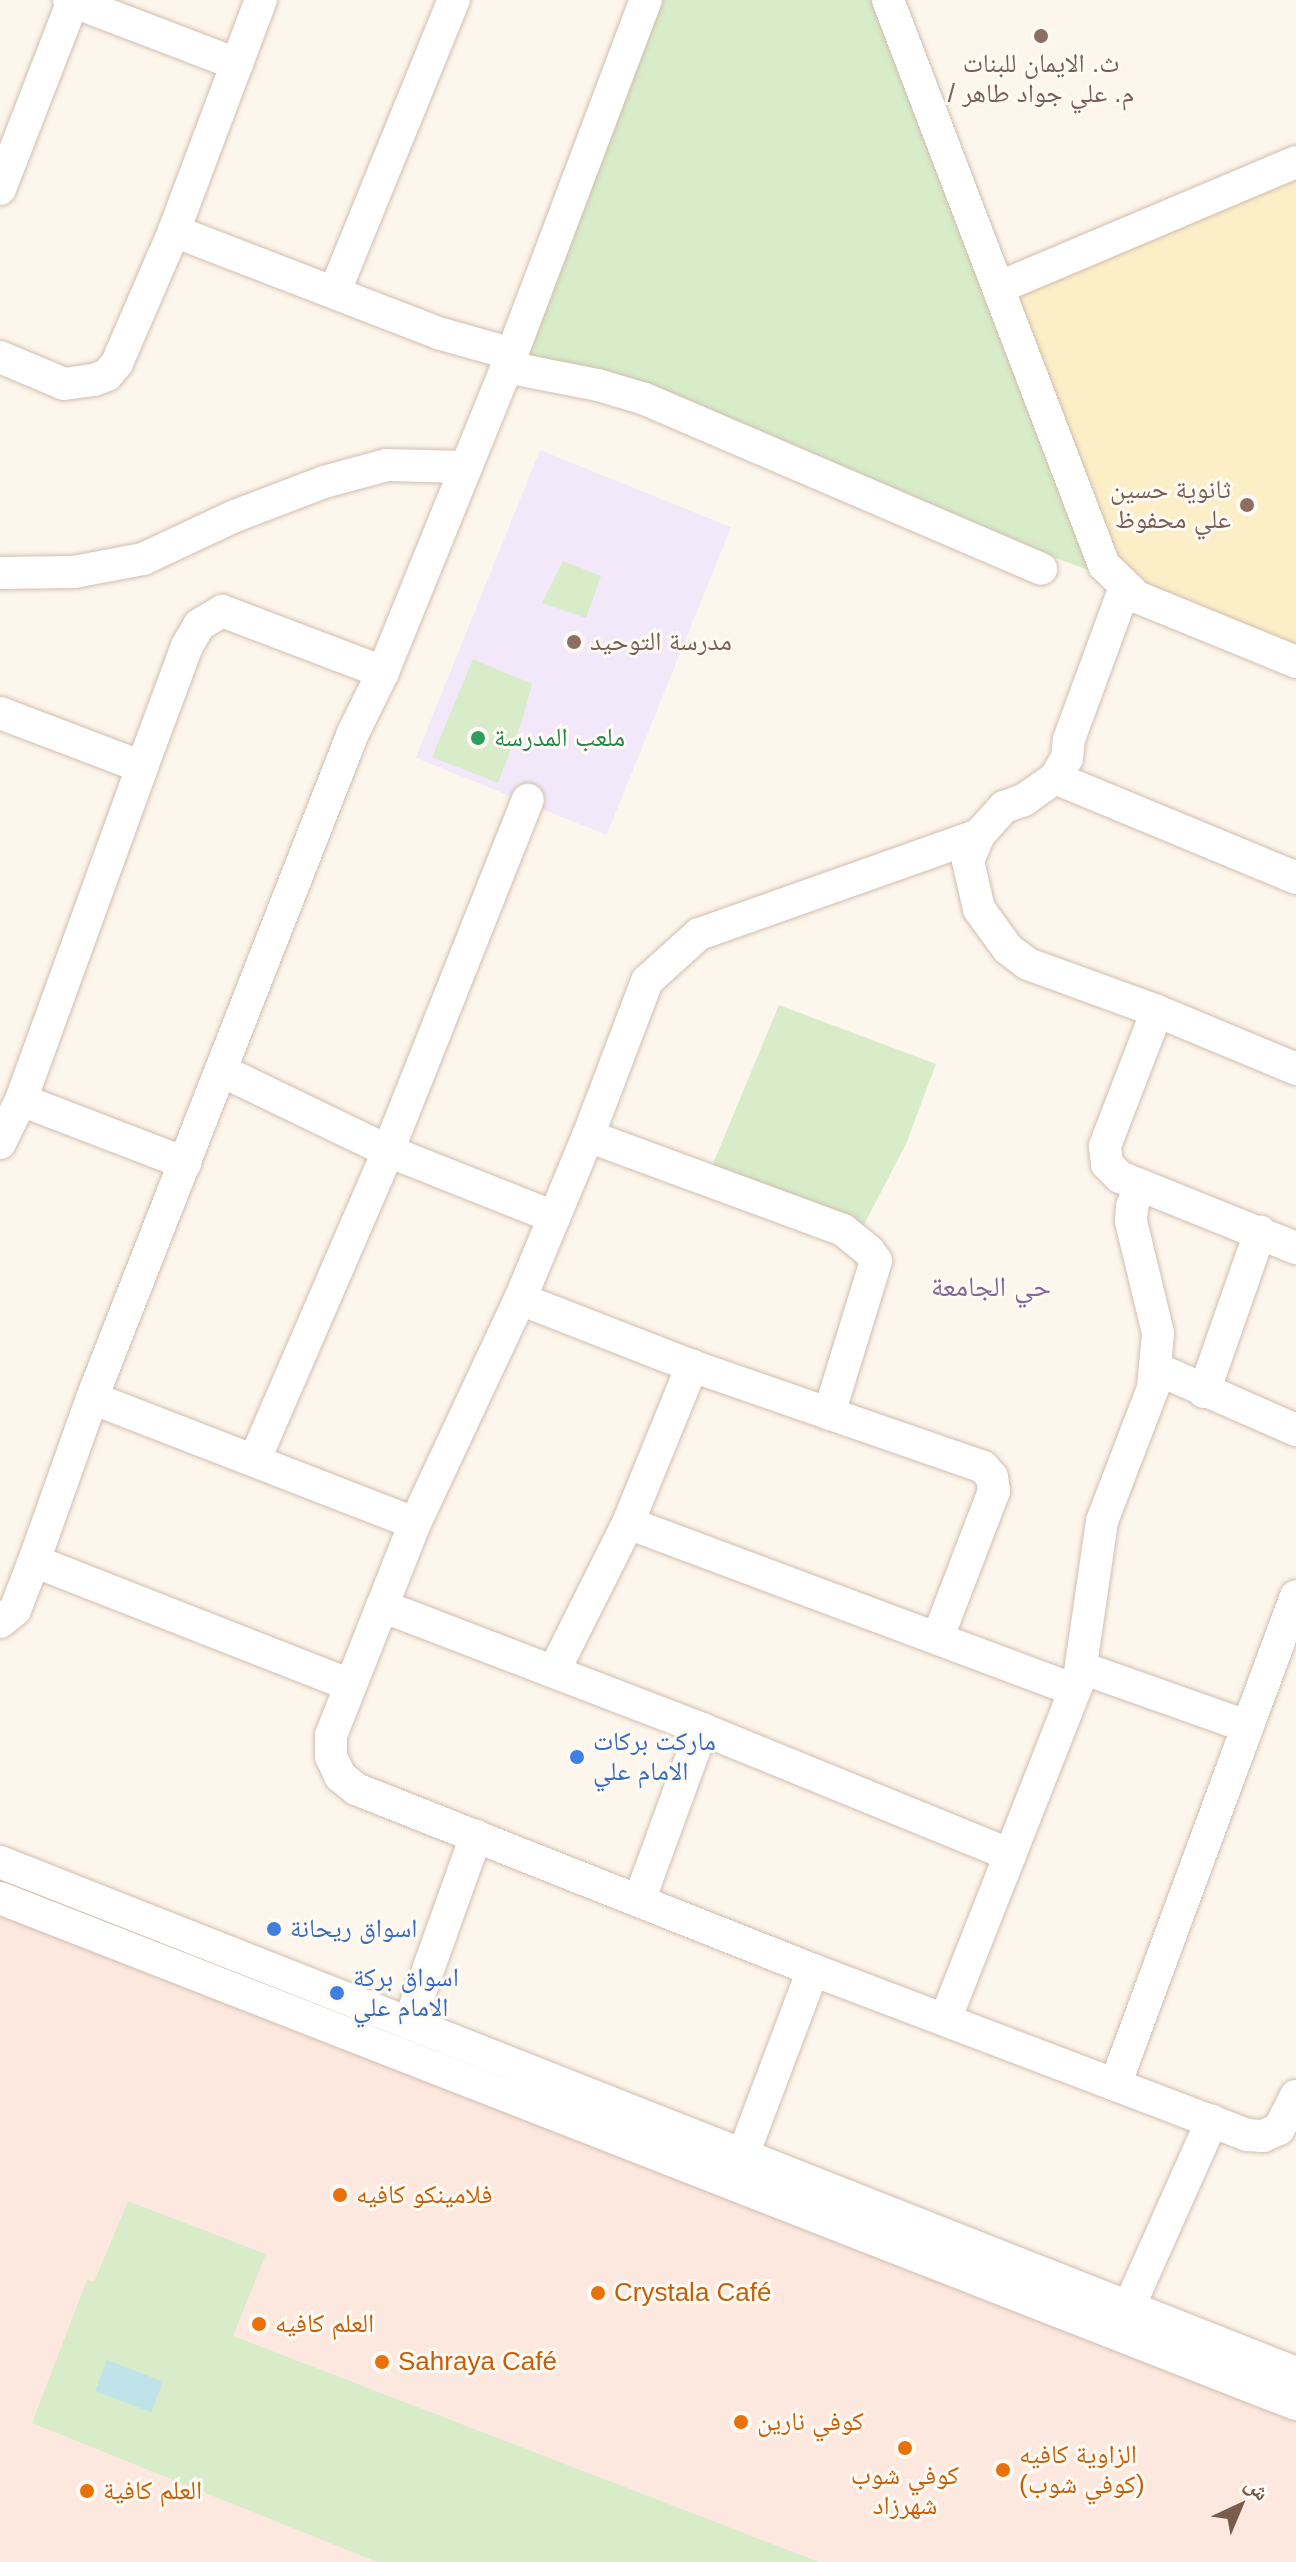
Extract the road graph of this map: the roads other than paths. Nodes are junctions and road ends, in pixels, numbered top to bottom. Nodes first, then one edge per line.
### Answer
1 (261, 0) edge
2 (454, 0) edge
3 (646, 0) edge
4 (888, 0) edge
5 (71, 1) edge
6 (237, 64) junction
7 (1296, 162) edge
8 (0, 189) edge
9 (174, 231) junction
10 (1000, 287) junction
11 (335, 291) junction
12 (0, 357) edge
13 (509, 360) junction
14 (464, 467) junction
15 (1041, 569) dead end
16 (0, 573) edge
17 (1125, 587) junction
18 (1296, 662) edge
19 (383, 672) junction
20 (0, 713) edge
21 (142, 767) junction
22 (1055, 778) junction
23 (528, 800) dead end
24 (979, 835) junction
25 (1296, 878) edge
26 (1157, 1011) junction
27 (1296, 1069) edge
28 (222, 1071) junction
29 (21, 1100) junction
30 (588, 1136) junction
31 (0, 1143) edge
32 (388, 1151) junction
33 (185, 1163) junction
34 (1140, 1185) junction
35 (554, 1217) junction
36 (1260, 1232) junction
37 (1296, 1248) edge
38 (520, 1299) junction
39 (692, 1366) junction
40 (1157, 1369) junction
41 (1204, 1392) junction
42 (92, 1398) junction
43 (829, 1414) junction
44 (1296, 1430) edge
45 (255, 1459) junction
46 (415, 1523) junction
47 (628, 1523) junction
48 (34, 1561) junction
49 (1296, 1596) edge
50 (382, 1606) junction
51 (0, 1622) edge
52 (938, 1637) junction
53 (554, 1671) junction
54 (1078, 1679) junction
55 (351, 1685) junction
56 (1246, 1726) junction
57 (702, 1729) junction
58 (476, 1836) junction
59 (1010, 1855) junction
60 (0, 1862) edge
61 (0, 1898) edge
62 (639, 1901) junction
63 (813, 1970) junction
64 (945, 2020) junction
65 (409, 2023) junction
66 (1115, 2085) junction
67 (1296, 2096) edge
68 (1212, 2121) junction
69 (743, 2155) junction
70 (896, 2231) junction
71 (1129, 2307) junction
72 (1296, 2352) edge
73 (1252, 2355) junction
74 (1296, 2373) edge
75 (1296, 2404) edge

1 - 6 street
2 - 11 street
3 - 13 street
4 - 10 street
5 - 6 street
5 - 8 street
6 - 9 street
7 - 10 street
9 - 11 street
9 - 12 street
10 - 17 street
11 - 13 street
13 - 14 street
13 - 15 street
14 - 16 street
14 - 19 street
17 - 18 street
17 - 22 street
19 - 21 street
19 - 28 street
20 - 21 street
21 - 29 street
22 - 24 street
22 - 25 street
23 - 32 street
24 - 26 street
24 - 30 street
26 - 27 street
26 - 34 street
28 - 32 street
28 - 33 street
29 - 31 street
29 - 33 street
30 - 35 street
30 - 43 street
32 - 35 street
32 - 45 street
33 - 42 street
34 - 36 street
34 - 40 street
35 - 38 street
36 - 37 street
36 - 41 street
38 - 39 street
38 - 46 street
39 - 43 street
39 - 47 street
40 - 41 street
40 - 54 street
41 - 44 street
42 - 45 street
42 - 48 street
43 - 52 street
45 - 46 street
46 - 50 street
47 - 52 street
47 - 53 street
48 - 51 street
48 - 55 street
49 - 56 street
50 - 53 street
50 - 55 street
52 - 54 street
53 - 57 street
54 - 56 street
54 - 59 street
55 - 58 street
56 - 66 street
57 - 59 street
57 - 62 street
58 - 62 street
58 - 65 street
59 - 64 street
60 - 65 street
61 - 70 street
62 - 63 street
63 - 64 street
63 - 69 street
64 - 66 street
65 - 69 street
66 - 68 street
67 - 68 street
68 - 71 street
69 - 70 street
70 - 71 street
70 - 75 street
71 - 73 street
72 - 73 street
73 - 74 street

